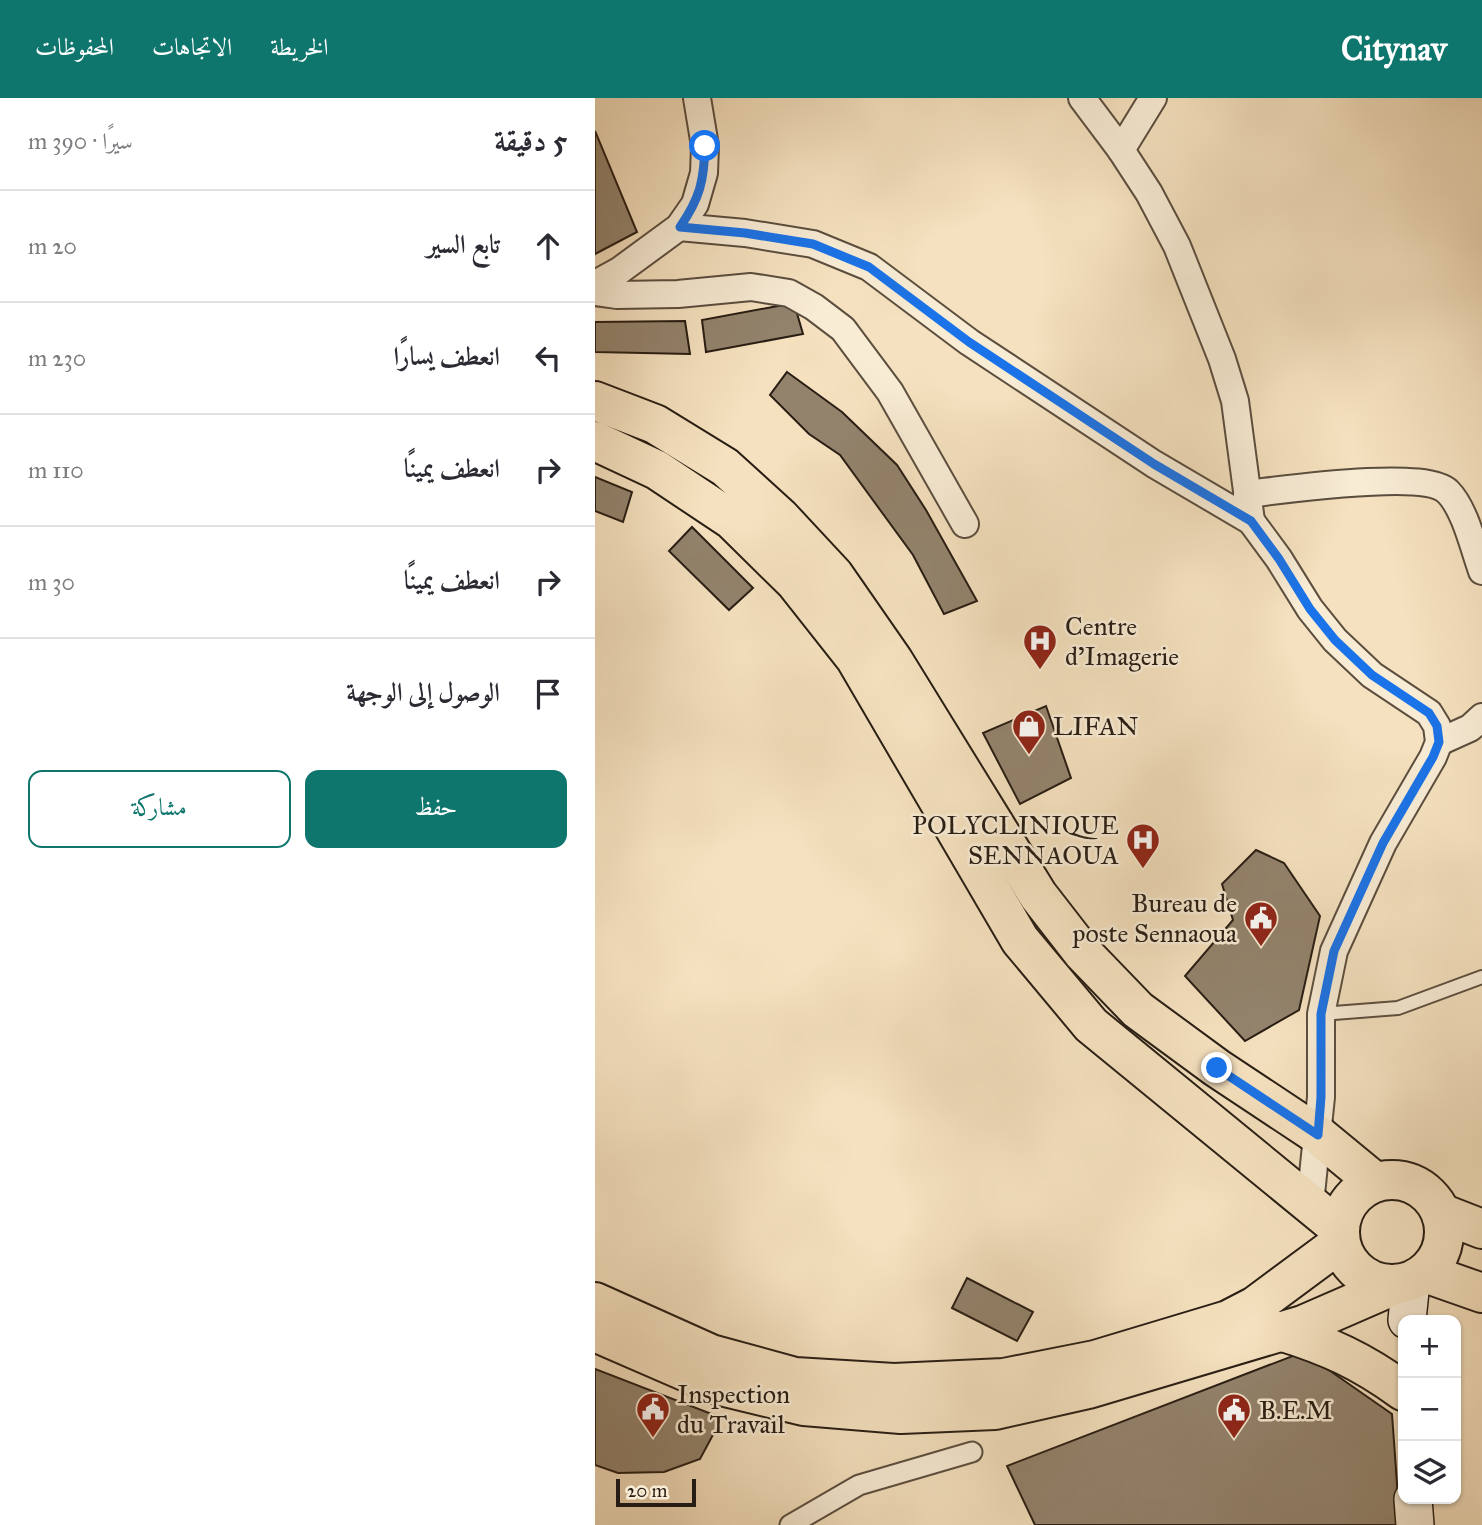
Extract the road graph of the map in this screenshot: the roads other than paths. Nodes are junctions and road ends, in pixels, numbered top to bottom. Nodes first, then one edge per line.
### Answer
1 (697, 98) edge
2 (1082, 98) edge
3 (1153, 98) edge
4 (1121, 150) junction
5 (680, 227) junction
6 (595, 284) edge
7 (595, 292) edge
8 (595, 401) edge
9 (595, 441) edge
10 (1247, 494) junction
11 (1251, 521) junction
12 (965, 524) dead end
13 (1482, 571) edge
14 (1482, 717) edge
15 (1439, 742) junction
16 (1482, 977) edge
17 (1321, 1014) junction
18 (1318, 1135) junction
19 (1375, 1182) junction
20 (1310, 1204) junction
21 (1441, 1213) junction
22 (1482, 1229) edge
23 (1340, 1236) junction
24 (1410, 1280) junction
25 (1482, 1293) edge
26 (595, 1302) edge
27 (1408, 1315) edge
28 (1280, 1331) junction
29 (595, 1332) edge
30 (1398, 1387) edge
31 (971, 1452) dead end
32 (1413, 1504) edge
33 (790, 1525) edge
34 (1415, 1525) edge

1 - 5 street
2 - 4 street
3 - 4 street
4 - 10 street
5 - 6 street
5 - 11 street
7 - 12 street
8 - 18 main road
9 - 20 main road
10 - 11 street
10 - 13 street
11 - 15 street
14 - 15 street
15 - 17 street
16 - 17 lane
17 - 18 street
18 - 19 main road
18 - 20 street
19 - 21 main road
19 - 23 main road
20 - 23 main road
21 - 22 main road
21 - 24 main road
23 - 24 main road
23 - 26 main road
24 - 25 main road
24 - 27 main road
24 - 28 main road
28 - 29 main road
28 - 30 main road
31 - 33 street
32 - 34 main road

